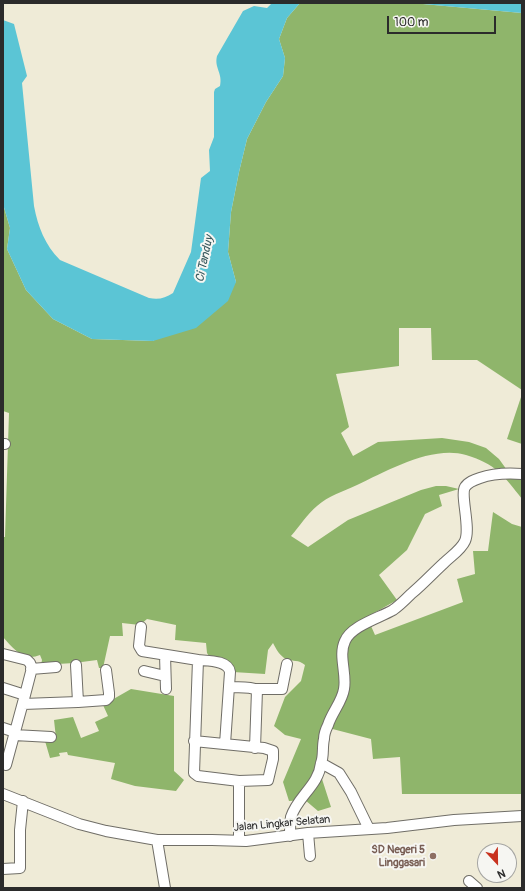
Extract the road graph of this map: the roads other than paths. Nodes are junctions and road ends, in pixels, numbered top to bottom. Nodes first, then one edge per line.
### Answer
1 (522, 474) edge
2 (141, 627) dead end
3 (3, 654) edge
4 (165, 654) junction
5 (198, 660) junction
6 (287, 664) dead end
7 (76, 666) dead end
8 (56, 668) dead end
9 (32, 670) junction
10 (106, 670) dead end
11 (144, 671) dead end
12 (165, 676) junction
13 (229, 687) junction
14 (3, 688) edge
15 (166, 689) dead end
16 (256, 689) junction
17 (24, 699) junction
18 (78, 702) junction
19 (3, 728) edge
20 (15, 733) junction
21 (51, 737) dead end
22 (194, 741) junction
23 (225, 744) junction
24 (255, 748) junction
25 (322, 763) junction
26 (3, 764) edge
27 (239, 781) junction
28 (3, 794) edge
29 (23, 801) junction
30 (522, 816) edge
31 (369, 829) junction
32 (308, 834) junction
33 (290, 836) junction
34 (157, 840) junction
35 (239, 842) junction
36 (310, 856) dead end
37 (3, 869) edge
38 (469, 881) dead end
39 (165, 888) edge
40 (477, 888) edge

1 - 25 street
2 - 4 street
3 - 9 street
4 - 5 street
4 - 12 street
5 - 13 street
5 - 22 street
6 - 16 street
7 - 18 street
8 - 9 street
9 - 17 street
10 - 18 street
11 - 12 street
12 - 15 street
13 - 16 street
13 - 23 street
14 - 17 street
16 - 24 street
17 - 18 street
17 - 20 street
19 - 20 street
20 - 21 street
20 - 26 street
22 - 23 street
22 - 27 street
23 - 24 street
24 - 27 street
25 - 31 street
25 - 33 street
27 - 35 street
28 - 29 street, Jalan Lingkar Selatan
29 - 34 street, Jalan Lingkar Selatan
29 - 37 street
30 - 31 street, Jalan Lingkar Selatan
31 - 32 street, Jalan Lingkar Selatan
32 - 33 street, Jalan Lingkar Selatan
32 - 36 street
33 - 35 street, Jalan Lingkar Selatan
34 - 35 street, Jalan Lingkar Selatan
34 - 39 street
38 - 40 street

